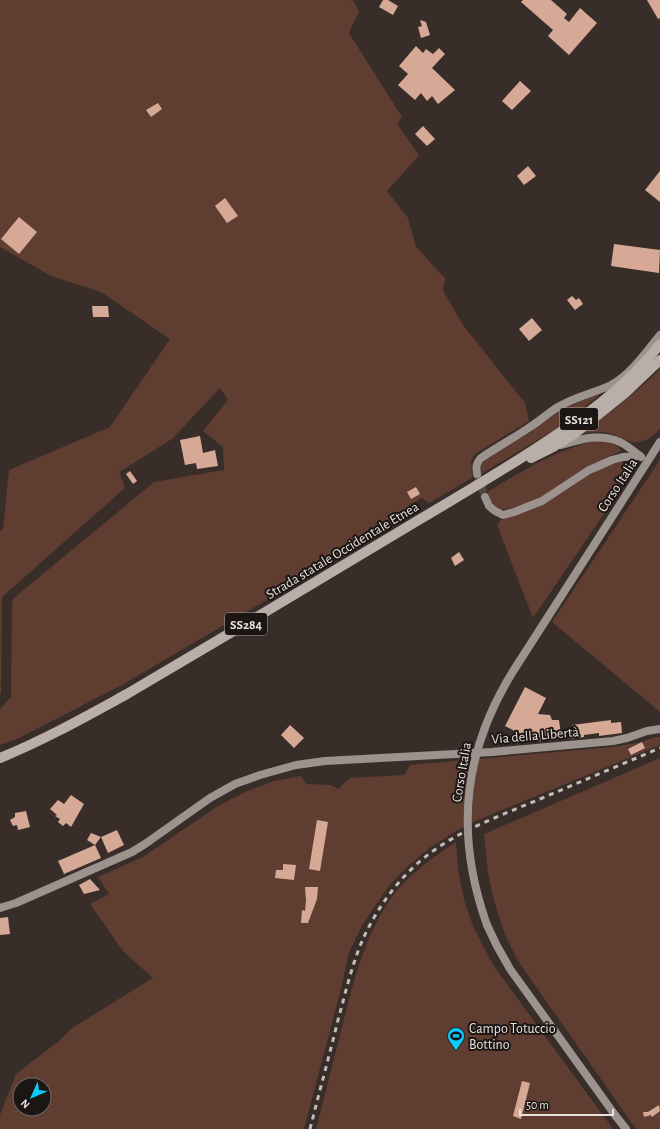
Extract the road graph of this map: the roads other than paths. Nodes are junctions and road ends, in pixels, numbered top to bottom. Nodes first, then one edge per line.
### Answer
1 (660, 335) edge
2 (660, 344) edge
3 (660, 360) edge
4 (660, 442) edge
5 (553, 447) junction
6 (640, 456) junction
7 (648, 461) junction
8 (477, 474) tunnel mouth
9 (486, 480) junction
10 (485, 497) tunnel mouth
11 (660, 729) edge
12 (0, 758) edge
13 (0, 908) edge
14 (615, 1115) junction
15 (622, 1129) edge
16 (626, 1129) edge

1 - 8 main road
2 - 9 main road, SS121
3 - 5 main road, SS121
4 - 7 main road, Corso Italia
5 - 6 main road
5 - 9 main road, SS121
6 - 7 main road
6 - 10 main road
7 - 14 main road, Corso Italia, bridge
9 - 12 main road, Strada statale Occidentale Etnea / SS284
11 - 13 main road, Via della Libertà
14 - 15 main road
14 - 16 main road

